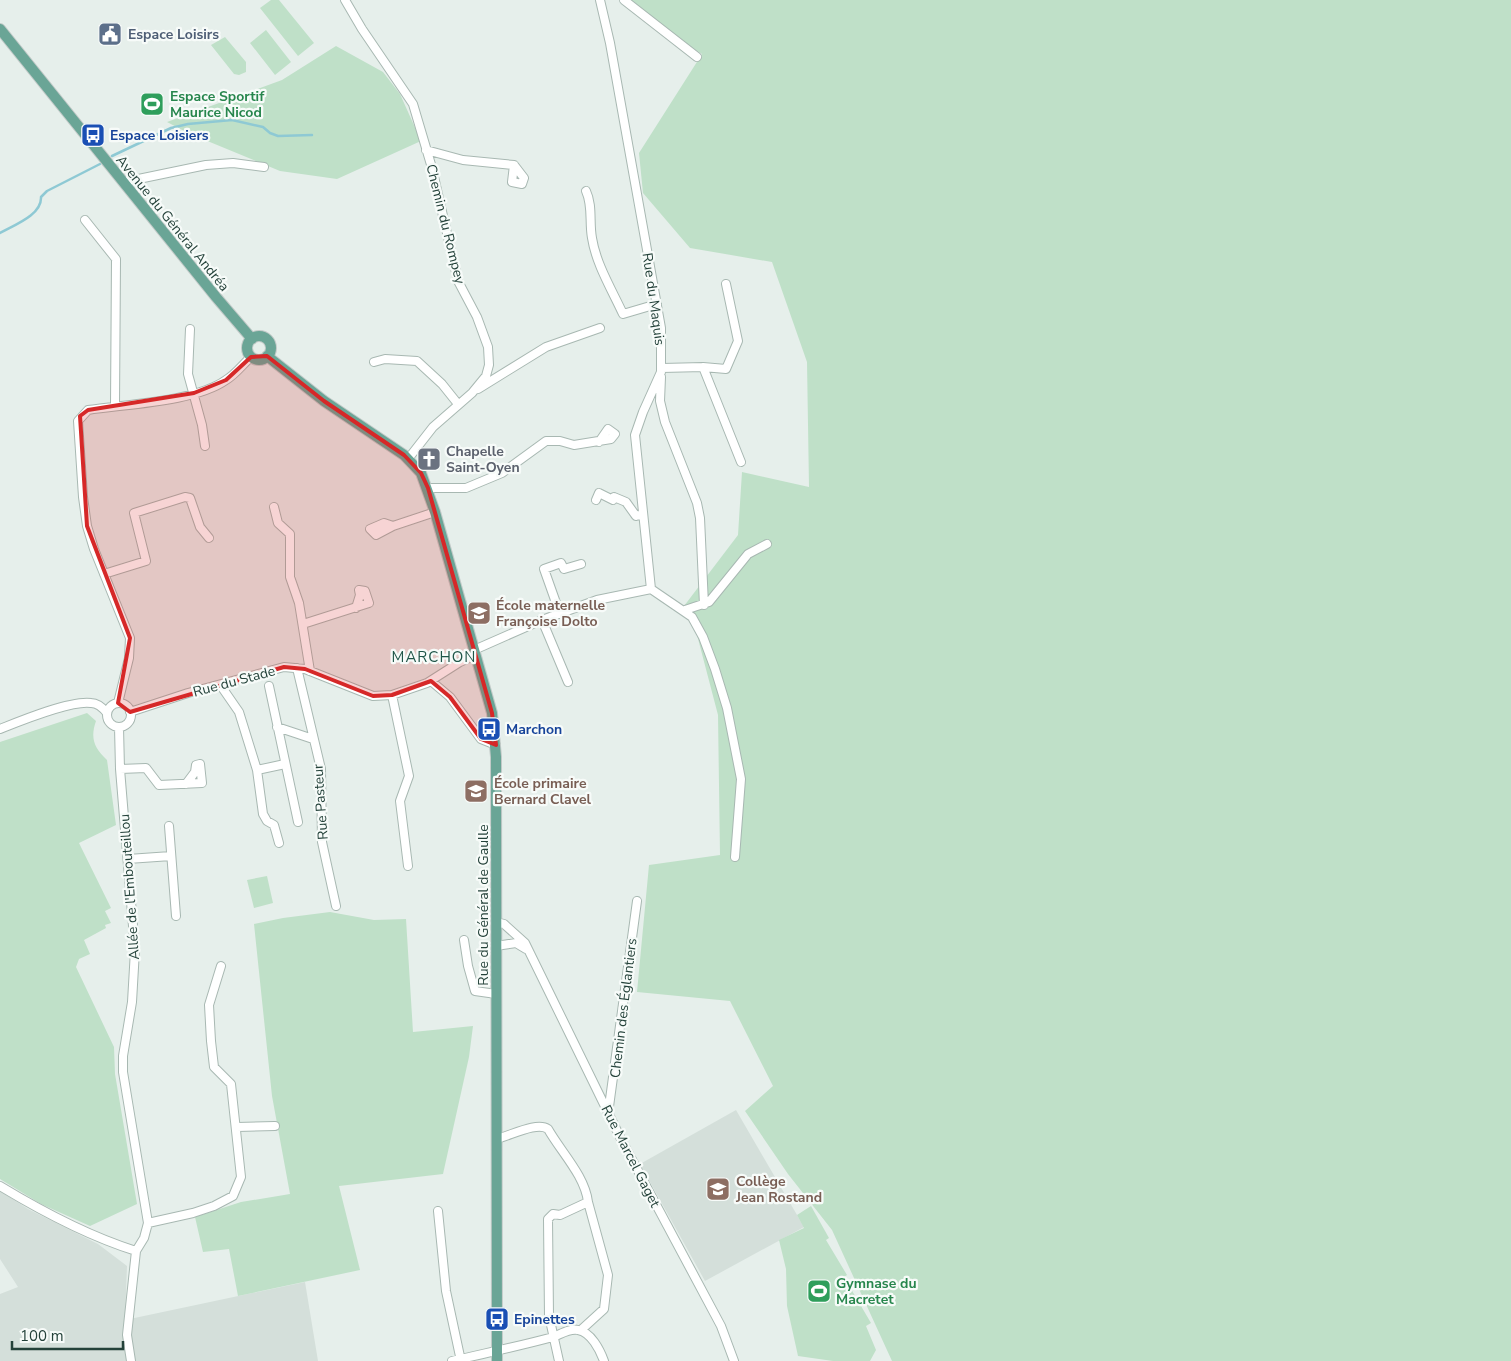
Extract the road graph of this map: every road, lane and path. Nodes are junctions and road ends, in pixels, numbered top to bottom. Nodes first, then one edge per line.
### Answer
1 (345, 0) edge
2 (600, 0) edge
3 (624, 0) edge
4 (0, 29) edge
5 (697, 57) dead end
6 (426, 150) junction
7 (514, 165) dead end
8 (264, 167) dead end
9 (124, 182) junction
10 (586, 192) dead end
11 (85, 220) dead end
12 (726, 284) dead end
13 (657, 304) junction
14 (600, 328) dead end
15 (190, 329) dead end
16 (252, 339) junction
17 (251, 356) junction
18 (267, 356) junction
19 (374, 362) dead end
20 (703, 367) junction
21 (662, 370) junction
22 (194, 393) junction
23 (472, 393) junction
24 (458, 404) junction
25 (115, 406) junction
26 (599, 442) dead end
27 (205, 446) dead end
28 (408, 459) junction
29 (741, 462) dead end
30 (428, 488) junction
31 (596, 500) dead end
32 (274, 508) dead end
33 (435, 512) junction
34 (643, 514) junction
35 (393, 526) dead end
36 (209, 538) dead end
37 (767, 544) dead end
38 (580, 564) dead end
39 (104, 574) junction
40 (651, 589) junction
41 (704, 605) junction
42 (356, 608) dead end
43 (686, 610) junction
44 (560, 614) junction
45 (542, 620) junction
46 (303, 624) junction
47 (475, 652) junction
48 (297, 668) junction
49 (310, 671) junction
50 (431, 681) junction
51 (568, 682) dead end
52 (221, 686) junction
53 (269, 686) dead end
54 (392, 695) junction
55 (118, 703) junction
56 (130, 712) junction
57 (107, 713) junction
58 (119, 727) junction
59 (277, 727) junction
60 (0, 728) edge
61 (313, 739) junction
62 (496, 746) junction
63 (284, 764) junction
64 (120, 769) junction
65 (257, 770) junction
66 (186, 784) dead end
67 (298, 822) dead end
68 (169, 826) dead end
69 (279, 843) dead end
70 (170, 856) junction
71 (734, 857) dead end
72 (128, 859) junction
73 (408, 866) dead end
74 (637, 901) dead end
75 (336, 906) dead end
76 (176, 916) dead end
77 (496, 922) junction
78 (464, 940) dead end
79 (496, 946) junction
80 (528, 950) junction
81 (221, 966) dead end
82 (496, 994) junction
83 (608, 1114) junction
84 (275, 1126) dead end
85 (237, 1127) junction
86 (496, 1139) junction
87 (0, 1186) edge
88 (588, 1202) junction
89 (438, 1211) dead end
90 (148, 1223) junction
91 (136, 1251) junction
92 (581, 1330) junction
93 (553, 1337) junction
94 (497, 1350) junction
95 (458, 1360) edge
96 (131, 1361) edge
97 (497, 1361) edge
98 (559, 1361) edge
99 (604, 1361) edge
100 (734, 1361) edge

1 - 6 street, Chemin du Rompey
2 - 13 street, Rue du Maquis
3 - 5 street
4 - 9 main road, Avenue du Général Andréa
6 - 7 street
6 - 23 street, Chemin du Rompey
8 - 9 street
9 - 16 main road, Avenue du Général Andréa
10 - 13 street
11 - 25 street
12 - 20 street
13 - 21 street, Rue du Maquis
14 - 23 street
15 - 22 street
16 - 17 main road
16 - 18 main road
17 - 18 main road
17 - 22 street
18 - 28 main road, Rue du Général de Gaulle
19 - 24 street
20 - 21 street
20 - 29 street
21 - 34 street, Rue du Maquis
21 - 41 street
22 - 25 street
22 - 27 street
23 - 24 street, Chemin du Rompey
24 - 28 street, Chemin du Rompey
25 - 39 street
26 - 30 street
28 - 30 main road, Rue du Général de Gaulle
30 - 33 main road, Rue du Général de Gaulle
31 - 34 street
32 - 46 street
33 - 35 street
33 - 47 main road, Rue du Général de Gaulle
34 - 40 street, Rue du Maquis
36 - 39 street
37 - 41 street
38 - 44 street
39 - 55 street
40 - 43 street
40 - 44 street
41 - 43 street
42 - 46 street
43 - 71 street
44 - 45 street
45 - 47 street
45 - 51 street
46 - 49 street
47 - 50 street, Rue du Stade
47 - 62 main road, Rue du Général de Gaulle
48 - 49 street, Rue du Stade
48 - 52 street, Rue du Stade
48 - 61 street, Rue Pasteur
49 - 54 street, Rue du Stade
50 - 54 street, Rue du Stade
50 - 62 street
52 - 56 street, Rue du Stade
52 - 65 street
53 - 59 street
54 - 73 street
55 - 56 street
55 - 57 street
56 - 58 street
57 - 58 street
57 - 60 street
58 - 64 street, Allée de l'Embouteillou
59 - 61 street
59 - 63 street
61 - 75 street, Rue Pasteur
62 - 77 main road, Rue du Général de Gaulle
63 - 65 street
63 - 67 street
64 - 66 street
64 - 72 street, Allée de l'Embouteillou
65 - 69 street
68 - 70 street
70 - 72 street
70 - 76 street
72 - 90 street, Allée de l'Embouteillou
74 - 83 street, Chemin des Églantiers
77 - 79 main road, Rue du Général de Gaulle
77 - 80 street, Rue Marcel Gaget
78 - 82 street
79 - 80 street
79 - 82 main road, Rue du Général de Gaulle
80 - 83 street, Rue Marcel Gaget
81 - 85 street
82 - 86 main road, Rue du Général de Gaulle
83 - 100 street, Rue Marcel Gaget
84 - 85 street
85 - 90 street
86 - 88 street
86 - 94 main road, Rue du Général de Gaulle
87 - 91 street
88 - 92 street
88 - 93 street
89 - 95 street
90 - 91 street
91 - 96 street
92 - 93 street
92 - 99 street
93 - 94 street
93 - 98 street
94 - 95 street
94 - 97 main road, Rue du Général de Gaulle

